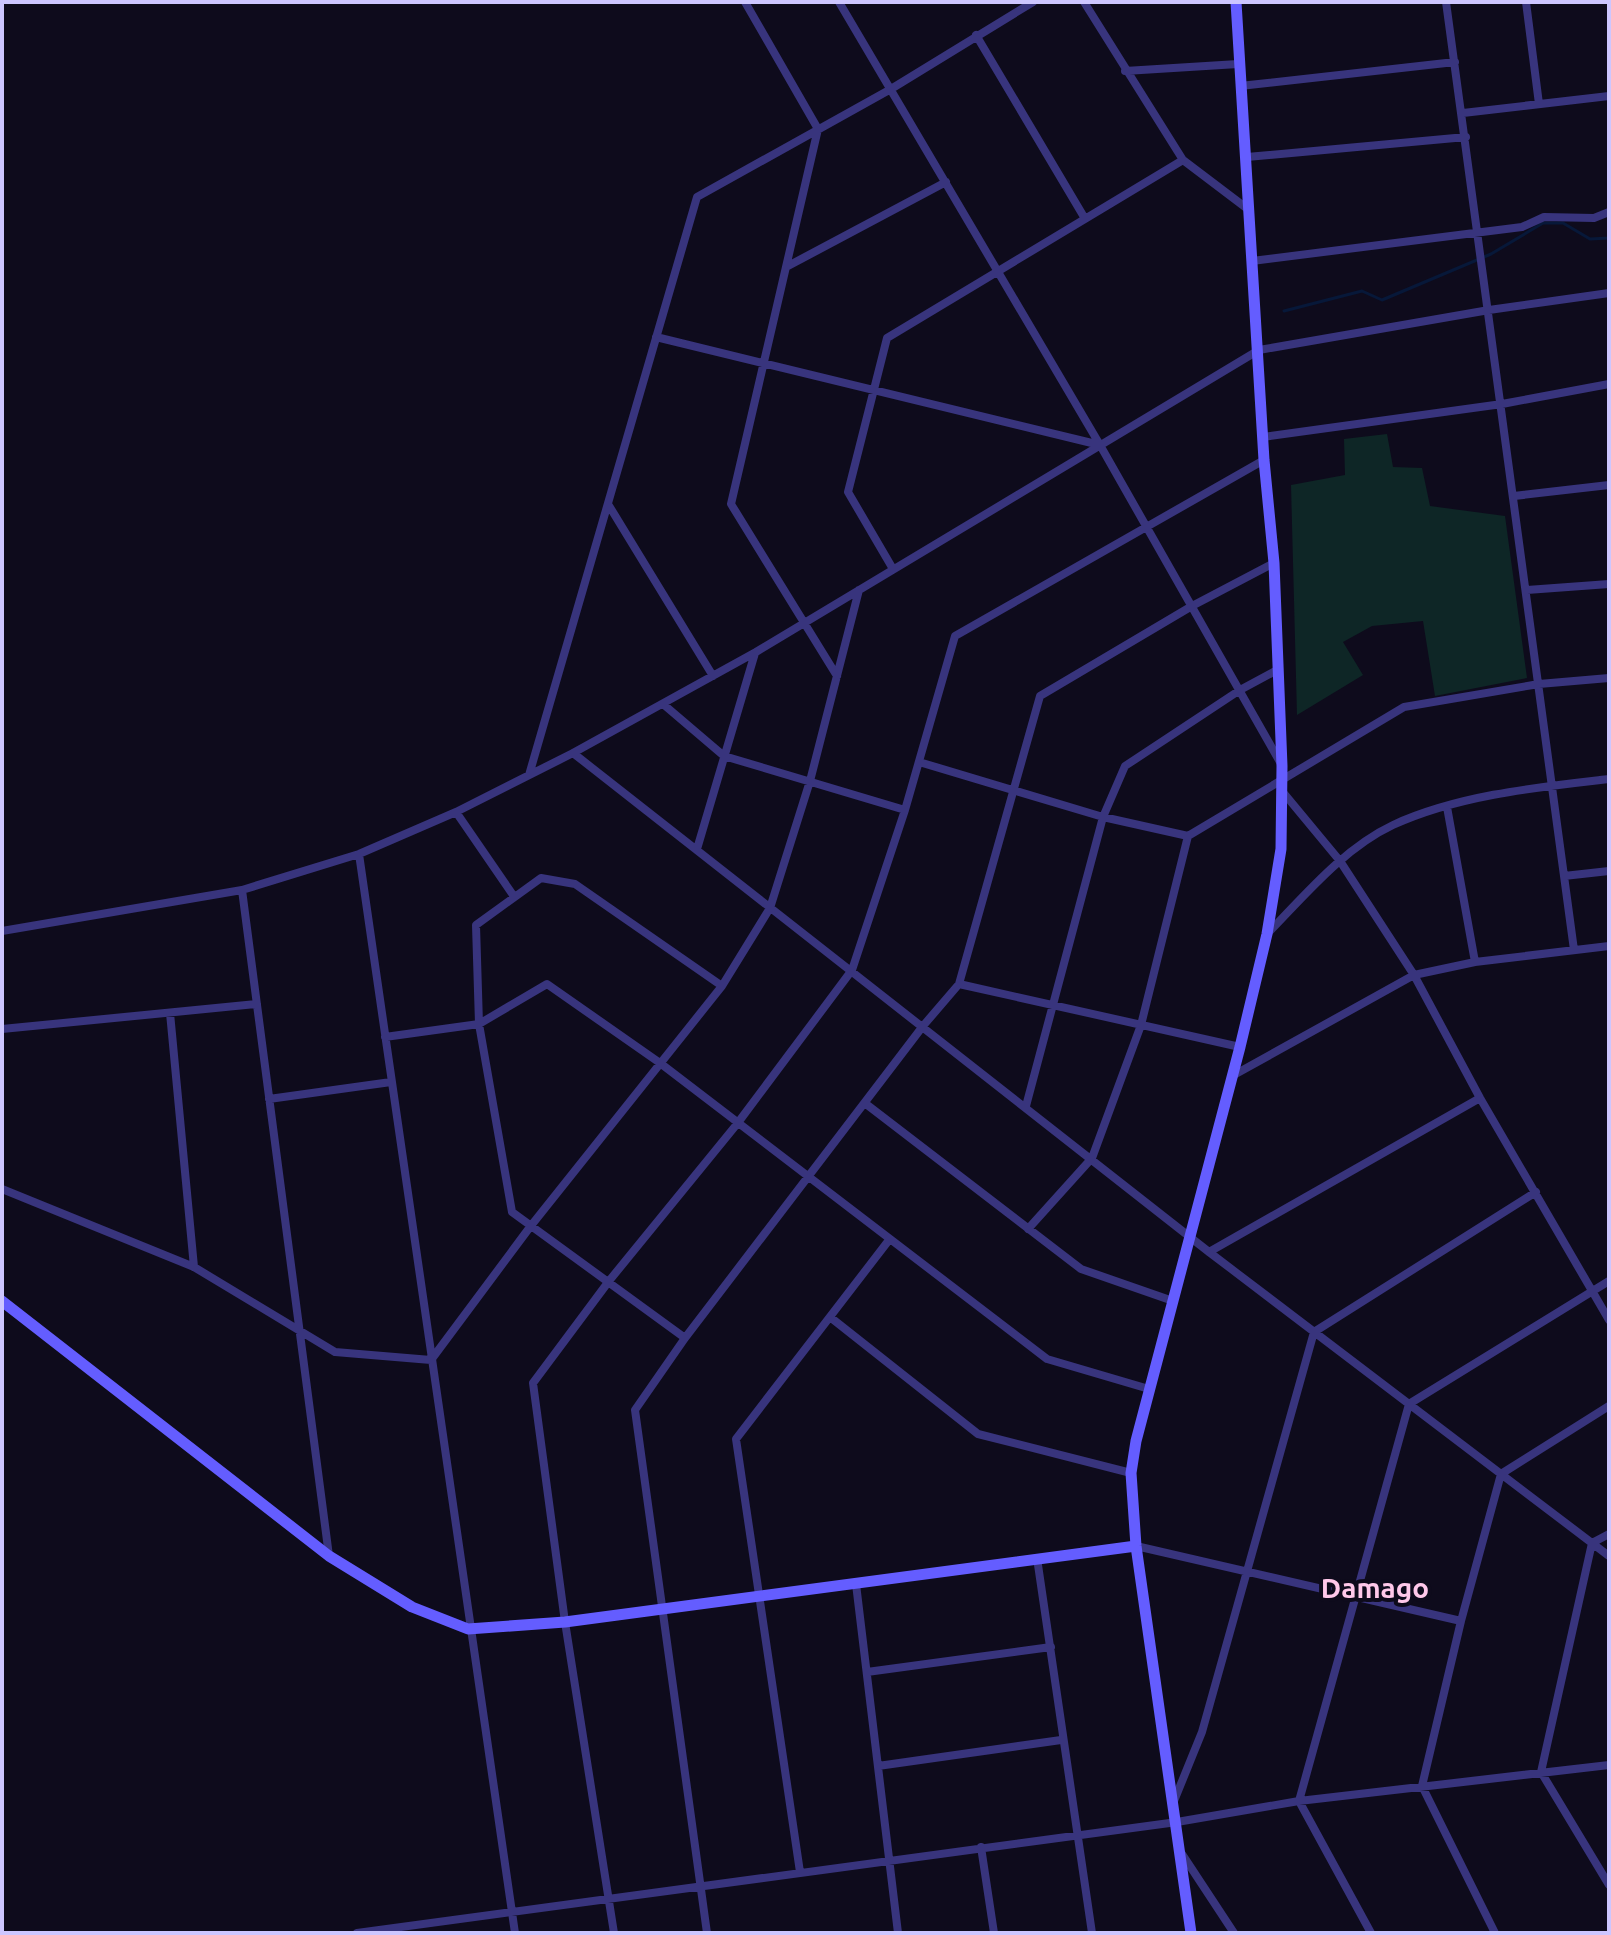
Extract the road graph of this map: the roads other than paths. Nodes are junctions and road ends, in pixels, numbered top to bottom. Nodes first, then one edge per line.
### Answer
1 (745, 2) edge
2 (839, 2) edge
3 (1033, 2) edge
4 (1084, 2) edge
5 (1236, 2) edge
6 (1446, 2) edge
7 (1526, 2) edge
8 (976, 35) junction
9 (1455, 62) junction
10 (1238, 64) junction
11 (1125, 71) junction
12 (1240, 86) junction
13 (891, 89) junction
14 (1609, 96) edge
15 (1539, 104) junction
16 (1463, 113) junction
17 (818, 129) junction
18 (1466, 137) junction
19 (1247, 157) junction
20 (1183, 160) junction
21 (946, 182) junction
22 (1250, 210) junction
23 (1609, 212) edge
24 (1084, 217) junction
25 (1479, 232) junction
26 (1252, 261) junction
27 (788, 266) junction
28 (998, 271) junction
29 (1609, 293) edge
30 (1489, 310) junction
31 (656, 337) junction
32 (1259, 350) junction
33 (765, 363) junction
34 (1609, 384) edge
35 (874, 390) junction
36 (1502, 404) junction
37 (1263, 437) junction
38 (1100, 445) junction
39 (1264, 460) junction
40 (1609, 485) edge
41 (1514, 496) junction
42 (608, 504) junction
43 (1145, 526) junction
44 (1274, 563) junction
45 (893, 569) junction
46 (1609, 584) edge
47 (860, 590) junction
48 (1527, 590) junction
49 (1192, 606) junction
50 (805, 623) junction
51 (756, 652) junction
52 (1279, 669) junction
53 (713, 676) junction
54 (837, 676) junction
55 (1609, 678) edge
56 (1539, 684) junction
57 (1240, 690) junction
58 (663, 704) junction
59 (573, 753) junction
60 (724, 756) junction
61 (919, 762) junction
62 (529, 775) junction
63 (1282, 779) junction
64 (1609, 779) edge
65 (810, 781) junction
66 (1553, 786) junction
67 (1013, 791) junction
68 (1447, 807) junction
69 (905, 810) junction
70 (456, 812) junction
71 (1103, 817) junction
72 (1188, 836) junction
73 (697, 849) junction
74 (359, 854) junction
75 (1340, 861) junction
76 (1609, 871) edge
77 (1564, 876) junction
78 (242, 890) junction
79 (513, 895) junction
80 (770, 908) junction
81 (2, 931) edge
82 (1267, 934) junction
83 (1609, 946) edge
84 (1574, 950) junction
85 (1475, 962) junction
86 (852, 970) junction
87 (1414, 975) junction
88 (959, 984) junction
89 (722, 986) junction
90 (257, 1004) junction
91 (1053, 1007) junction
92 (170, 1013) junction
93 (479, 1024) junction
94 (1141, 1025) junction
95 (923, 1026) junction
96 (2, 1029) edge
97 (385, 1037) junction
98 (1240, 1047) junction
99 (660, 1063) junction
100 (1232, 1076) junction
101 (391, 1082) junction
102 (1480, 1098) junction
103 (269, 1099) junction
104 (866, 1104) junction
105 (1026, 1106) junction
106 (737, 1124) junction
107 (1092, 1158) junction
108 (809, 1179) junction
109 (2, 1189) edge
110 (1536, 1192) junction
111 (530, 1227) junction
112 (1028, 1229) junction
113 (1192, 1236) junction
114 (889, 1240) junction
115 (1209, 1252) junction
116 (194, 1267) junction
117 (609, 1281) junction
118 (1609, 1281) edge
119 (1593, 1291) junction
120 (2, 1301) edge
121 (1173, 1301) junction
122 (830, 1317) junction
123 (1609, 1320) edge
124 (300, 1331) junction
125 (1314, 1332) junction
126 (685, 1338) junction
127 (431, 1360) junction
128 (1149, 1389) junction
129 (1409, 1404) junction
130 (1609, 1406) edge
131 (1131, 1473) junction
132 (1501, 1474) junction
133 (1609, 1534) edge
134 (1592, 1543) junction
135 (1136, 1546) junction
136 (329, 1556) junction
137 (1609, 1556) edge
138 (1037, 1558) junction
139 (1245, 1570) junction
140 (856, 1584) junction
141 (758, 1596) junction
142 (1353, 1597) junction
143 (660, 1610) junction
144 (1461, 1621) junction
145 (565, 1622) junction
146 (468, 1629) junction
147 (1051, 1647) junction
148 (867, 1672) junction
149 (1061, 1740) junction
150 (1609, 1765) edge
151 (878, 1766) junction
152 (1541, 1772) junction
153 (1422, 1786) junction
154 (1174, 1801) junction
155 (1299, 1801) junction
156 (1177, 1822) junction
157 (1079, 1834) junction
158 (981, 1847) junction
159 (1181, 1853) junction
160 (890, 1860) junction
161 (800, 1872) junction
162 (1609, 1885) edge
163 (700, 1886) junction
164 (610, 1898) junction
165 (512, 1912) junction
166 (357, 1933) edge
167 (515, 1933) edge
168 (614, 1933) edge
169 (707, 1933) edge
170 (898, 1933) edge
171 (994, 1933) edge
172 (1092, 1933) edge
173 (1191, 1933) edge
174 (1234, 1933) edge
175 (1371, 1933) edge
176 (1495, 1933) edge

1 - 17 street
2 - 13 street
3 - 8 street
4 - 11 street
5 - 10 main road
6 - 9 street
7 - 15 street
8 - 13 street
8 - 24 street
9 - 12 street
9 - 16 street
10 - 11 street
10 - 12 main road
11 - 20 street
12 - 19 main road
13 - 17 street
13 - 21 street
14 - 15 street
15 - 16 street
16 - 18 street
17 - 27 street
17 - 31 street
18 - 19 street
18 - 25 street
19 - 22 main road
20 - 22 street
20 - 24 street
21 - 27 street
21 - 28 street
22 - 26 main road
23 - 25 street
24 - 28 street
25 - 26 street
25 - 30 street
26 - 32 main road
27 - 33 street
28 - 35 street
28 - 38 street
29 - 30 street
30 - 32 street
30 - 36 street
31 - 33 street
31 - 42 street
32 - 37 main road
32 - 38 street
33 - 35 street
33 - 50 street
34 - 36 street
35 - 38 street
35 - 45 street
36 - 37 street
36 - 41 street
37 - 39 main road
38 - 43 street
38 - 45 street
39 - 43 street
39 - 44 main road
40 - 41 street
41 - 48 street
42 - 53 street
42 - 62 street
43 - 49 street
43 - 61 street
44 - 49 street
44 - 52 main road
45 - 47 street
46 - 48 street
47 - 50 street
47 - 54 street
48 - 56 street
49 - 57 street
49 - 67 street
50 - 51 street
50 - 54 street
51 - 53 street
51 - 60 street
52 - 57 street
52 - 63 main road
53 - 58 street
54 - 65 street
55 - 56 street
56 - 63 street
56 - 66 street
57 - 63 street
57 - 71 street
58 - 59 street
58 - 60 street
59 - 62 street
59 - 73 street
60 - 65 street
60 - 73 street
61 - 67 street
61 - 69 street
62 - 70 street
63 - 72 street
63 - 75 street
63 - 82 main road
64 - 66 street
65 - 69 street
65 - 80 street
66 - 68 street
66 - 77 street
67 - 71 street
67 - 88 street
68 - 75 street
68 - 85 street
69 - 86 street
70 - 74 street
70 - 79 street
71 - 72 street
71 - 91 street
72 - 94 street
73 - 80 street
74 - 78 street
74 - 97 street
75 - 82 street
75 - 87 street
76 - 77 street
77 - 84 street
78 - 81 street
78 - 90 street
79 - 89 street
79 - 93 street
80 - 86 street
80 - 89 street
82 - 98 main road
83 - 84 street
84 - 85 street
85 - 87 street
86 - 95 street
86 - 106 street
87 - 100 street
87 - 102 street
88 - 91 street
88 - 95 street
89 - 99 street
90 - 92 street
90 - 103 street
91 - 94 street
91 - 105 street
92 - 96 street
92 - 116 street
93 - 97 street
93 - 99 street
93 - 111 street
94 - 98 street
94 - 107 street
95 - 104 street
95 - 105 street
97 - 101 street
98 - 100 main road
99 - 106 street
99 - 111 street
100 - 113 main road
101 - 103 street
101 - 127 street
102 - 110 street
102 - 115 street
103 - 124 street
104 - 108 street
104 - 112 street
105 - 107 street
106 - 108 street
106 - 117 street
107 - 112 street
107 - 113 street
108 - 114 street
108 - 126 street
109 - 116 street
110 - 119 street
110 - 125 street
111 - 117 street
111 - 127 street
112 - 121 street
113 - 115 street
113 - 121 main road
114 - 122 street
114 - 128 street
115 - 125 street
116 - 124 street
117 - 126 street
117 - 145 street
118 - 119 street
119 - 123 street
119 - 129 street
120 - 136 main road
121 - 128 main road
122 - 131 street
122 - 141 street
124 - 127 street
124 - 136 street
125 - 129 street
125 - 139 street
126 - 143 street
127 - 146 street
128 - 131 main road
129 - 132 street
129 - 142 street
130 - 132 street
131 - 135 main road
132 - 134 street
132 - 144 street
133 - 134 street
134 - 137 street
134 - 152 street
135 - 138 main road
135 - 139 street
135 - 154 main road
136 - 146 main road
138 - 140 main road
138 - 147 street
139 - 142 street
139 - 154 street
140 - 141 main road
140 - 148 street
141 - 143 main road
141 - 161 street
142 - 144 street
142 - 155 street
143 - 145 main road
143 - 163 street
144 - 153 street
145 - 146 main road
145 - 164 street
146 - 165 street
147 - 148 street
147 - 149 street
148 - 151 street
149 - 151 street
149 - 157 street
150 - 152 street
151 - 160 street
152 - 153 street
152 - 162 street
153 - 155 street
153 - 176 street
154 - 156 main road
155 - 156 street
155 - 175 street
156 - 157 street
156 - 159 main road
157 - 158 street
157 - 172 street
158 - 160 street
158 - 171 street
159 - 173 main road
159 - 174 street
160 - 161 street
160 - 170 street
161 - 163 street
163 - 164 street
163 - 169 street
164 - 165 street
164 - 168 street
165 - 166 street
165 - 167 street

